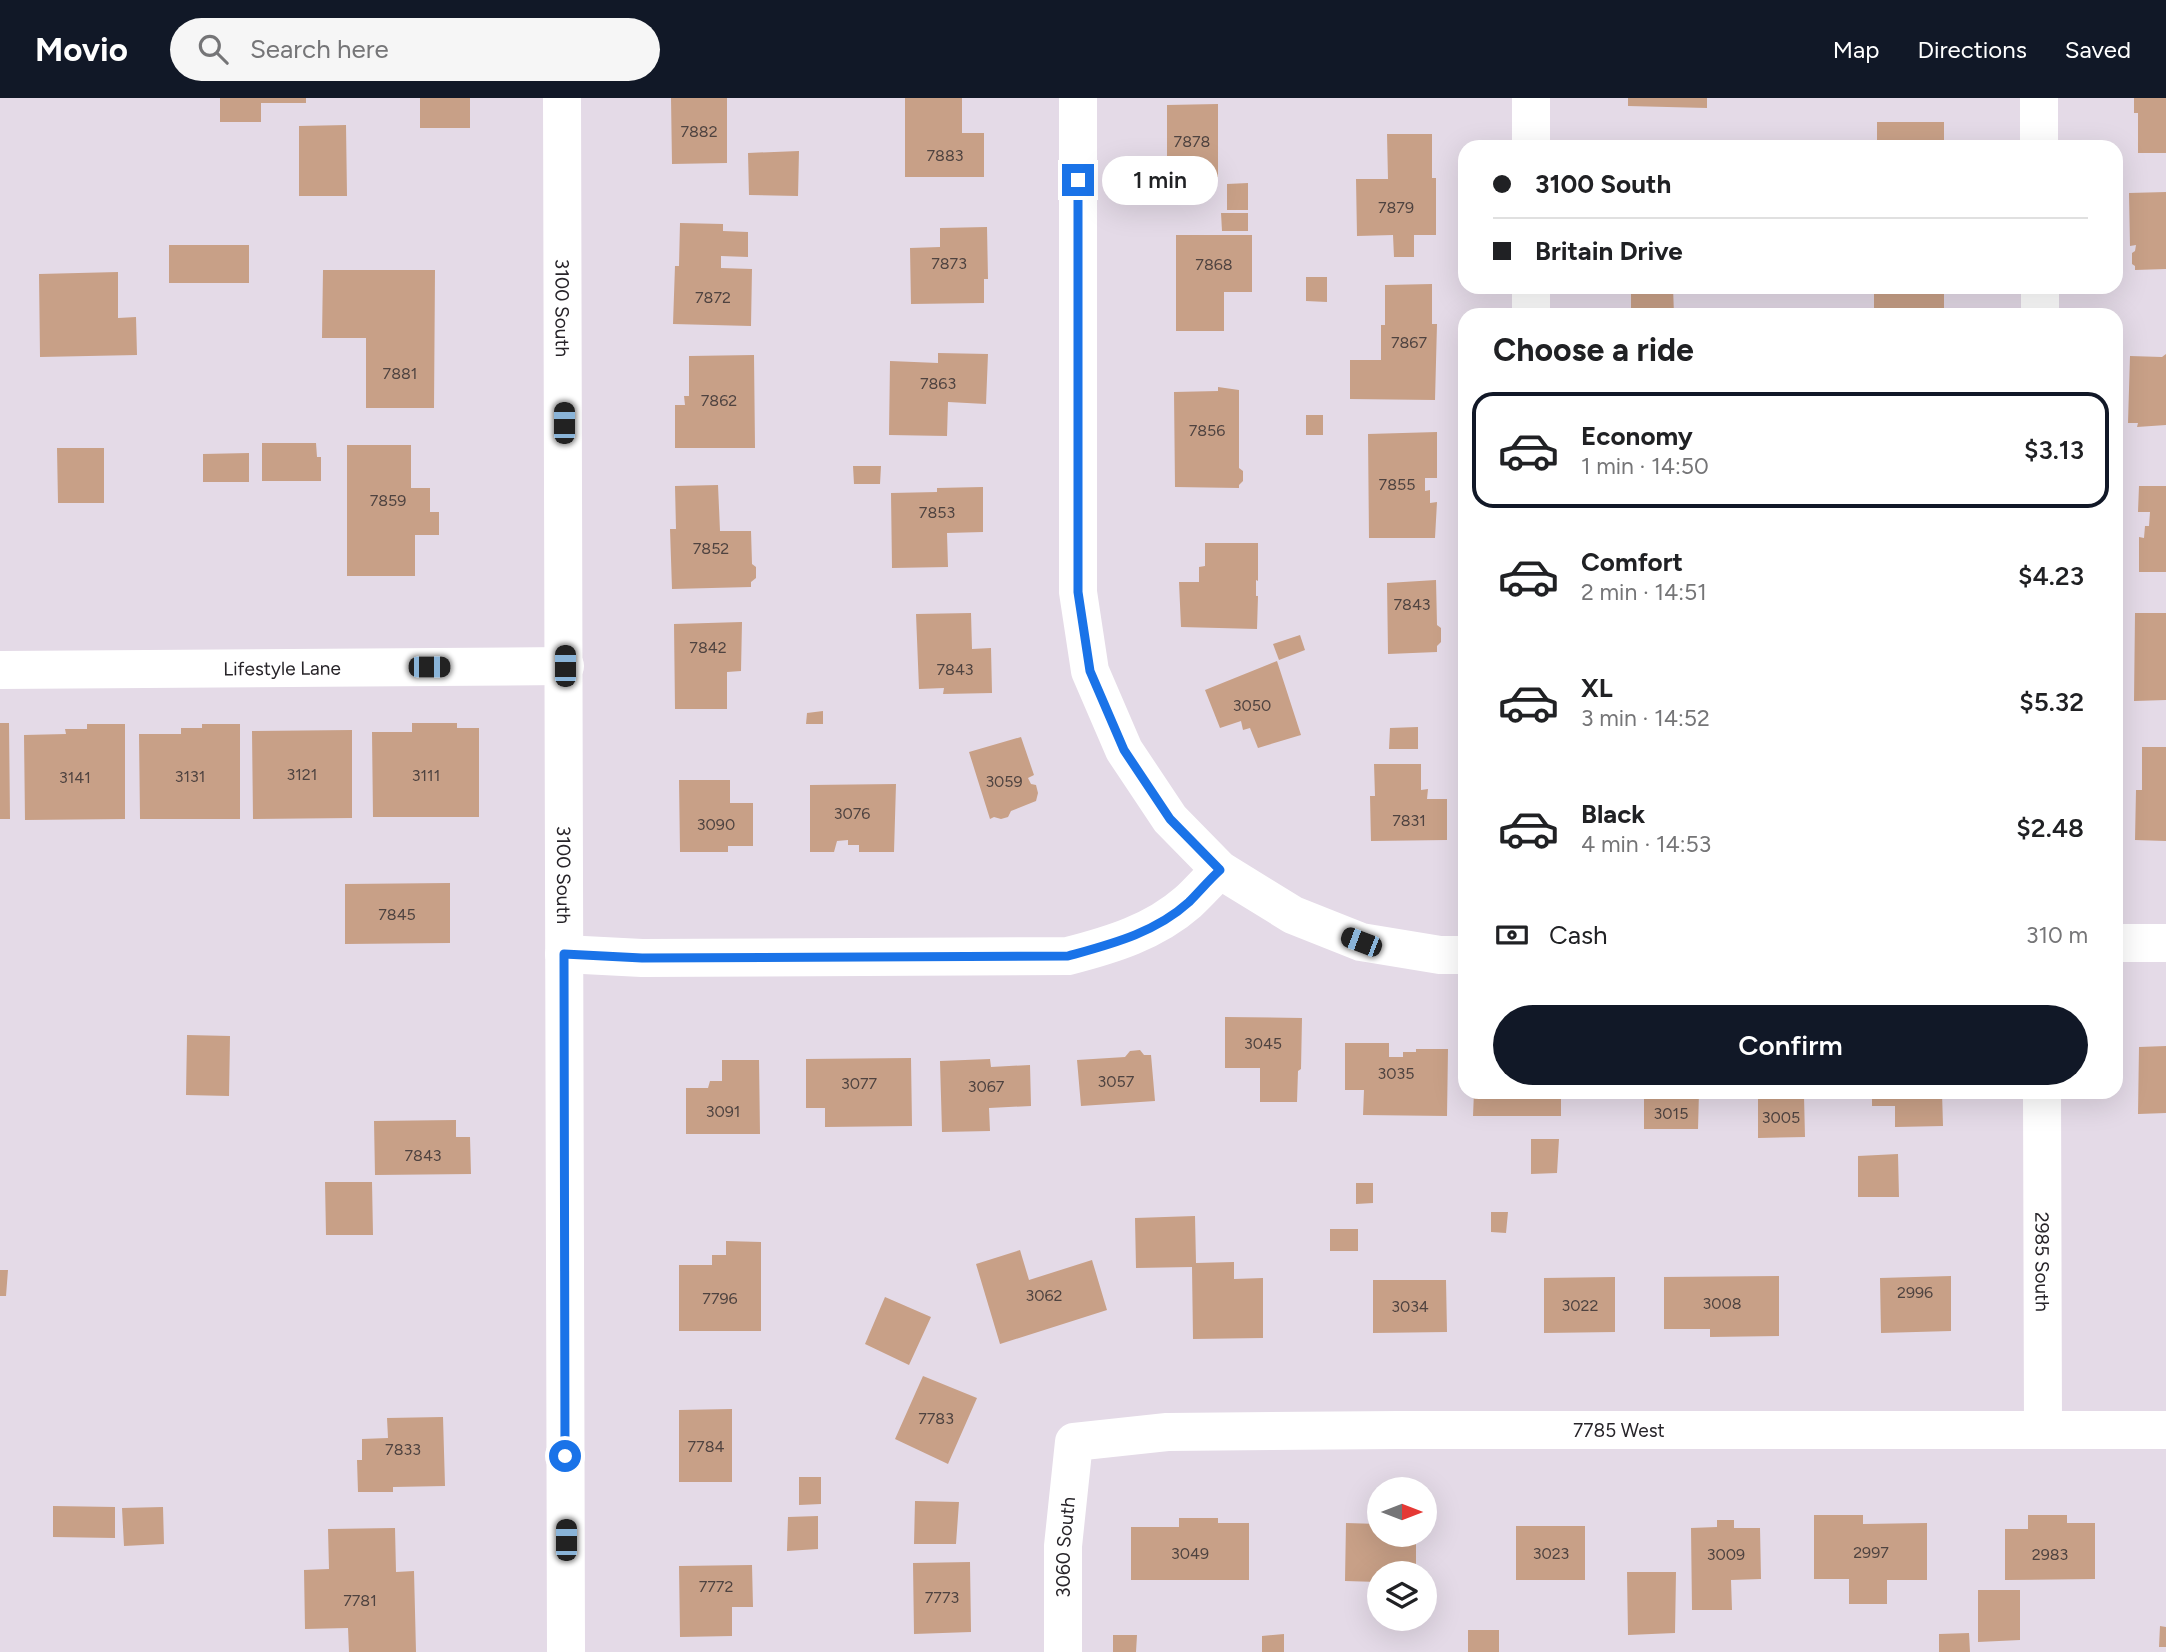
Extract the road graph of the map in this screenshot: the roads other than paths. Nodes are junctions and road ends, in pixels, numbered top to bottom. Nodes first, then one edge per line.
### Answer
1 (562, 98) edge
2 (1078, 98) edge
3 (1531, 98) edge
4 (2039, 98) edge
5 (1531, 140) edge
6 (2039, 140) edge
7 (565, 666) junction
8 (0, 670) edge
9 (1220, 870) junction
10 (2123, 943) edge
11 (2166, 943) edge
12 (564, 954) junction
13 (1458, 955) edge
14 (2042, 1099) edge
15 (2043, 1430) junction
16 (2166, 1430) edge
17 (1074, 1442) joint
18 (566, 1652) edge
19 (1063, 1652) edge

1 - 7 street, 3100 South
2 - 9 street
3 - 5 street
4 - 6 street
7 - 8 street, Lifestyle Lane
7 - 12 street, 3100 South
9 - 12 street
9 - 13 street
10 - 11 street
12 - 18 street, 3100 South
14 - 15 street, 2985 South
15 - 16 street, 7785 West
15 - 17 street, 7785 West
17 - 19 street, 3060 South

